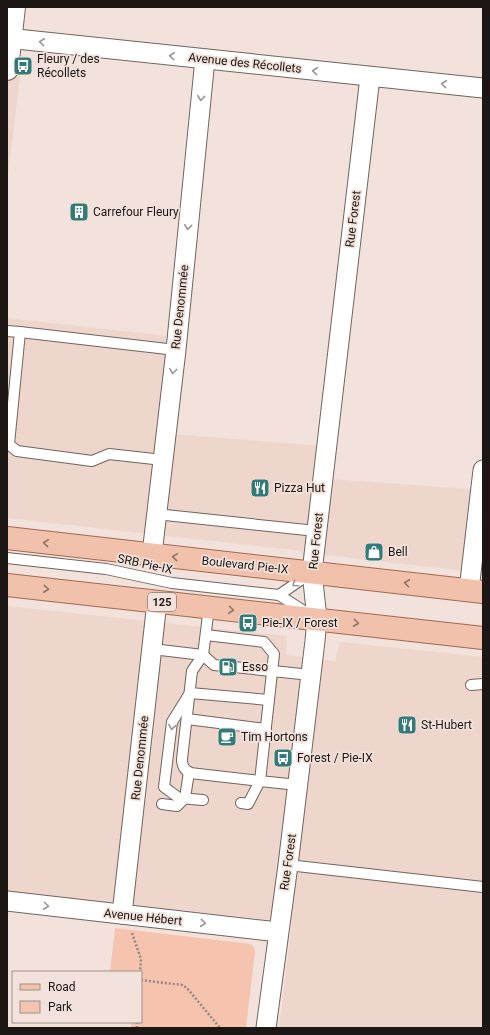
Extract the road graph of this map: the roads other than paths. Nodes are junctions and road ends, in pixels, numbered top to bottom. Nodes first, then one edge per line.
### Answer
1 (14, 7) edge
2 (9, 38) edge
3 (205, 59) junction
4 (7, 69) edge
5 (370, 77) junction
6 (483, 88) edge
7 (7, 331) edge
8 (20, 332) junction
9 (176, 350) junction
10 (8, 443) edge
11 (163, 460) junction
12 (483, 470) edge
13 (156, 514) junction
14 (316, 531) junction
15 (7, 538) edge
16 (152, 554) junction
17 (7, 558) edge
18 (312, 572) junction
19 (7, 585) edge
20 (476, 591) edge
21 (279, 595) junction
22 (157, 602) junction
23 (209, 607) junction
24 (317, 619) junction
25 (206, 635) junction
26 (483, 638) edge
27 (152, 649) junction
28 (204, 654) junction
29 (272, 671) junction
30 (311, 675) junction
31 (483, 684) edge
32 (471, 685) dead end
33 (190, 693) junction
34 (269, 700) junction
35 (186, 719) junction
36 (266, 729) junction
37 (189, 772) junction
38 (260, 781) junction
39 (298, 785) junction
40 (185, 798) junction
41 (203, 800) dead end
42 (241, 803) dead end
43 (162, 804) dead end
44 (288, 866) junction
45 (483, 887) edge
46 (7, 901) edge
47 (124, 915) junction
48 (278, 932) junction
49 (266, 1028) edge

1 - 2 street
3 -> 2 street, Avenue des Récollets
2 - 4 street
5 -> 3 street, Avenue des Récollets
3 -> 9 street, Rue Denommée
6 -> 5 street, Avenue des Récollets
5 - 14 street, Rue Forest
7 - 8 lane
8 - 9 lane
8 - 10 lane
9 -> 11 street, Rue Denommée
10 - 11 lane
11 - 13 street, Rue Denommée
12 - 20 street
13 - 14 lane
13 - 16 street, Rue Denommée
14 - 18 street, Rue Forest
16 -> 15 main road, Boulevard Pie-IX
18 -> 16 main road, Boulevard Pie-IX
17 - 21 lane, SRB Pie-IX
20 -> 18 main road, Boulevard Pie-IX
18 -> 21 lane
18 - 24 street, Rue Forest
19 -> 22 main road, 125
21 - 24 lane, SRB Pie-IX
22 - 23 main road, 125
22 - 27 street, Rue Denommée
23 -> 24 main road, 125
23 - 25 lane
24 -> 26 main road, 125
24 - 30 street, Rue Forest
25 - 28 lane
25 - 29 lane
27 - 28 lane
27 - 47 street, Rue Denommée
28 - 29 lane
28 - 33 lane
29 - 30 lane
29 - 34 lane
30 - 39 street, Rue Forest
31 - 32 lane
33 - 34 lane
33 - 35 lane
33 -> 40 lane
34 - 36 lane
35 - 36 lane
35 - 37 lane
36 - 38 lane
37 - 38 lane
37 - 40 lane
38 - 39 lane
38 - 42 lane
39 - 44 street, Rue Forest
40 - 41 lane
40 - 43 lane
44 - 45 lane
44 - 48 street, Rue Forest
46 -> 47 street, Avenue Hébert
47 -> 48 street, Avenue Hébert
48 - 49 street, Rue Forest

